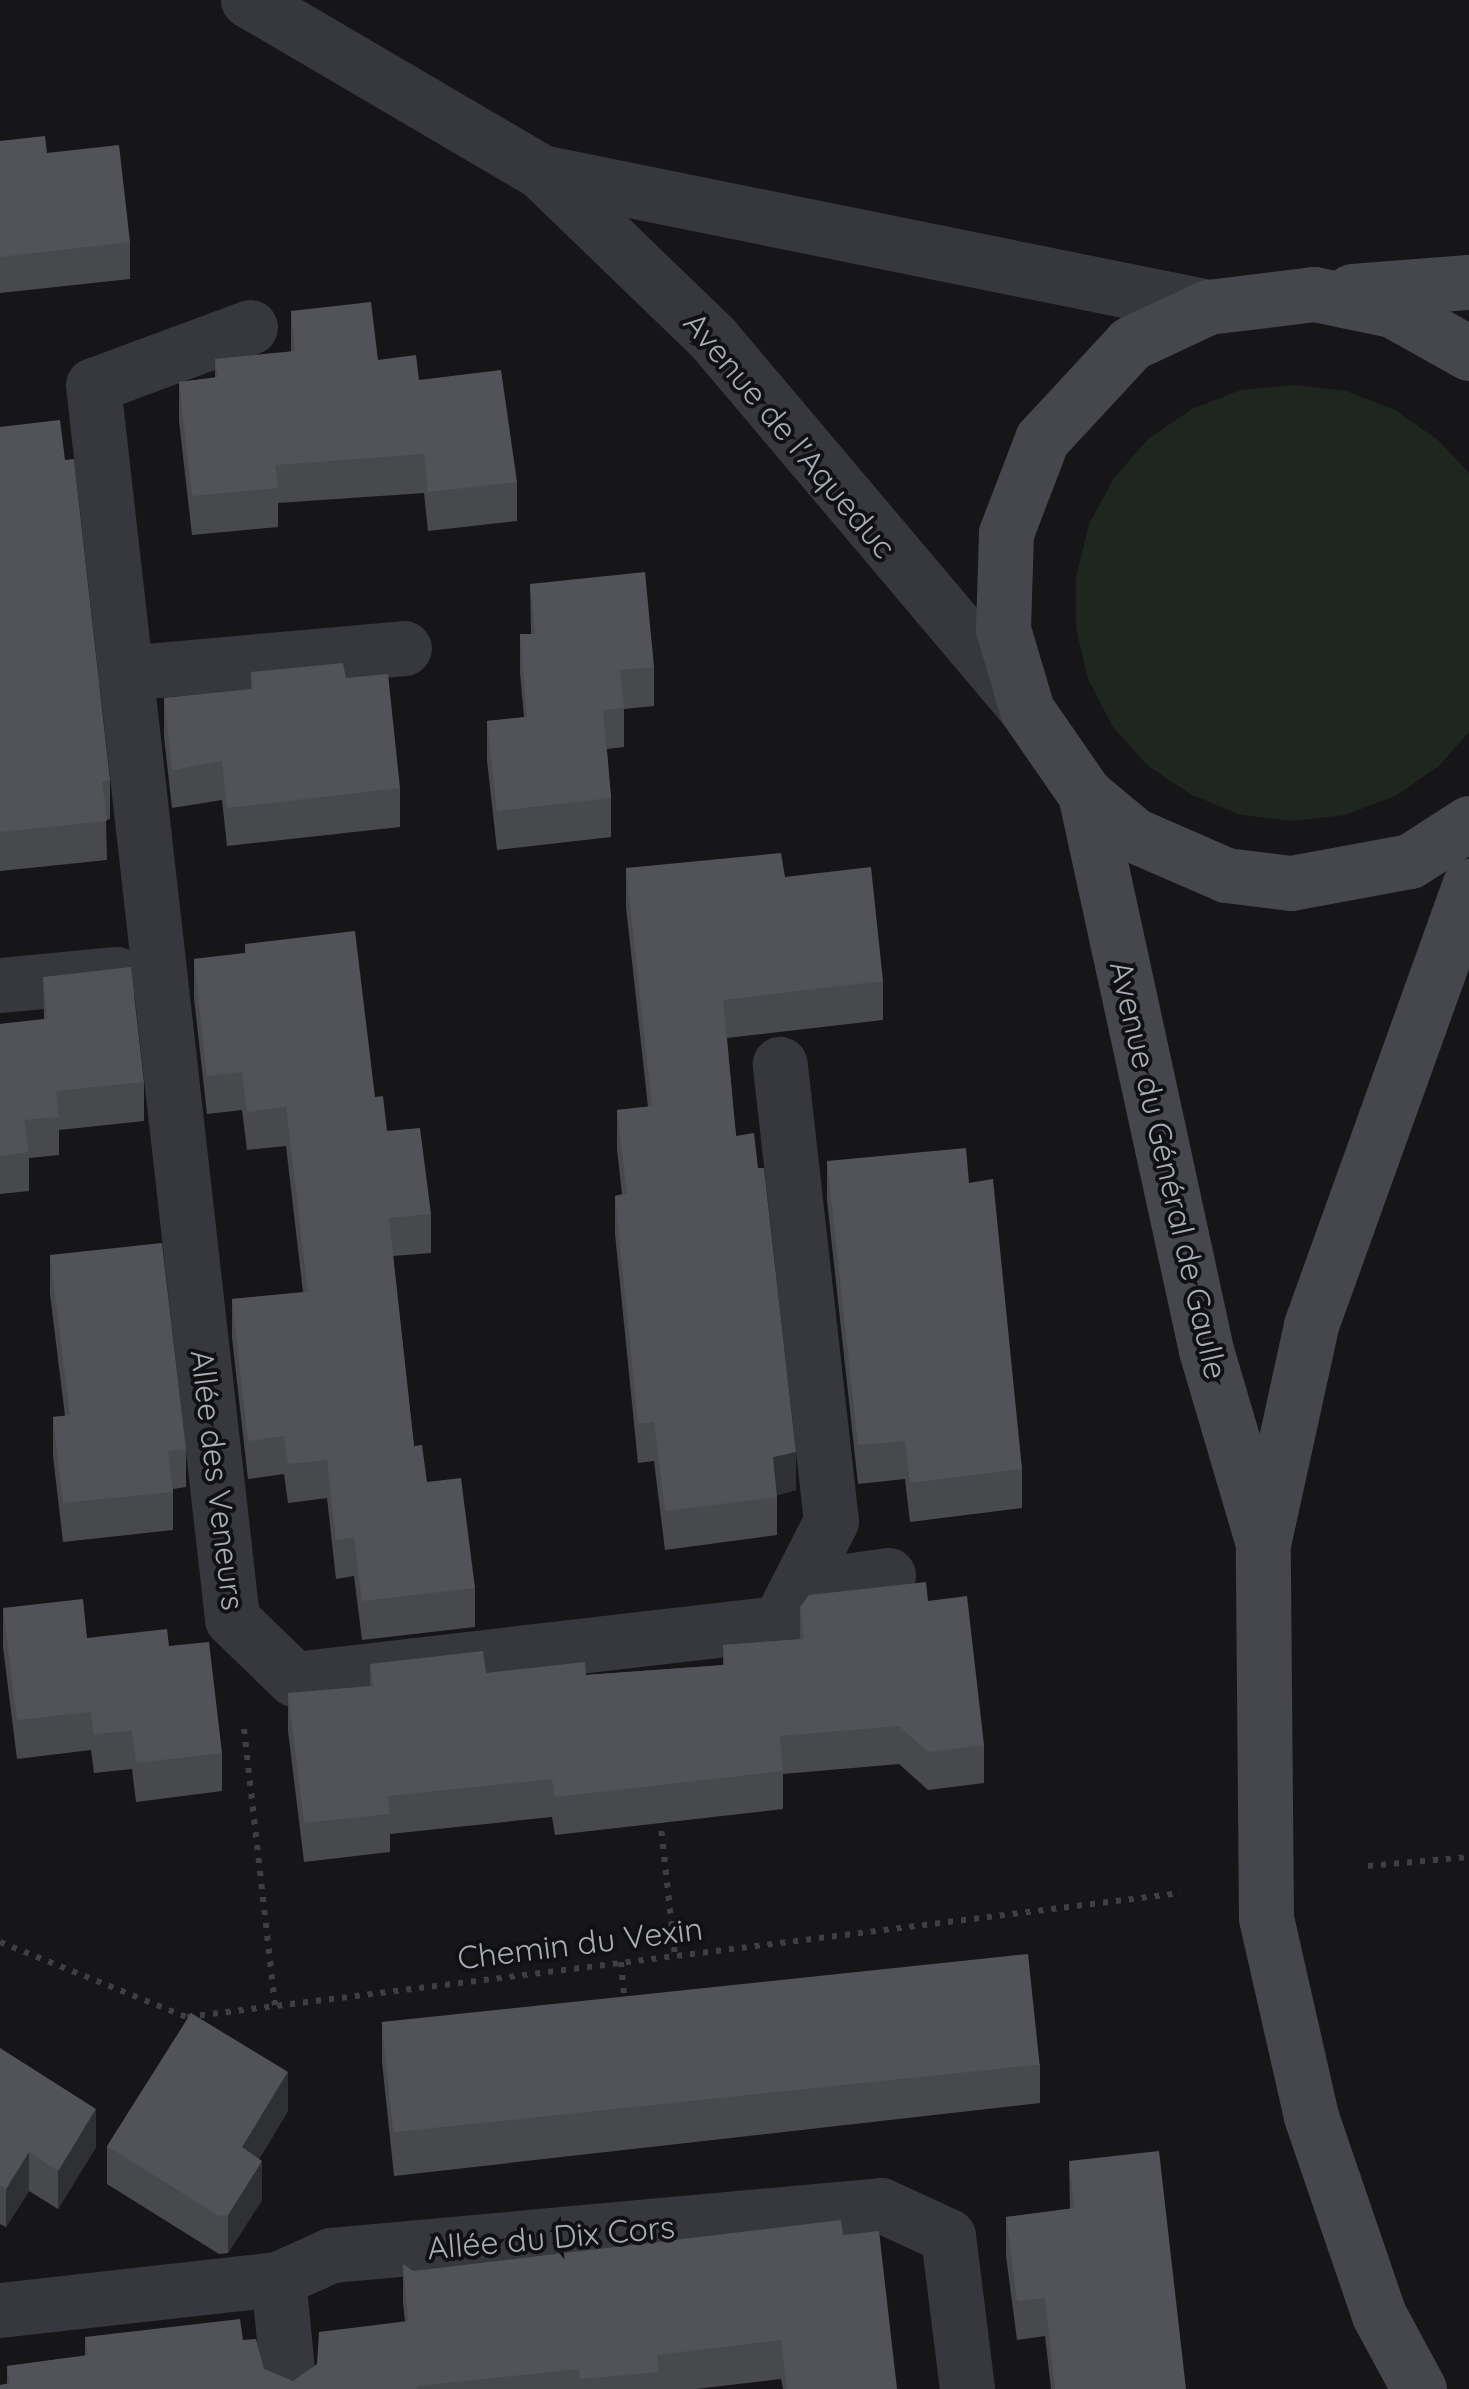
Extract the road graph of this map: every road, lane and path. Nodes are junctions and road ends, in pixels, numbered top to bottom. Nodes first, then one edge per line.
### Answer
1 (248, 0) edge
2 (541, 172) junction
3 (1469, 282) edge
4 (1314, 294) junction
5 (1208, 307) junction
6 (250, 326) dead end
7 (1469, 353) edge
8 (404, 648) dead end
9 (124, 673) junction
10 (1026, 710) junction
11 (1085, 794) junction
12 (1469, 823) edge
13 (1469, 886) edge
14 (158, 970) junction
15 (0, 985) edge
16 (780, 1064) dead end
17 (1263, 1544) junction
18 (888, 1575) dead end
19 (798, 1588) junction
20 (264, 1650) junction
21 (658, 1799) edge
22 (1469, 1857) edge
23 (1368, 1866) dead end
24 (1180, 1892) dead end
25 (0, 1942) edge
26 (675, 1956) junction
27 (621, 1962) junction
28 (275, 2006) junction
29 (626, 2020) edge
30 (278, 2279) junction
31 (0, 2310) edge
32 (289, 2389) edge
33 (967, 2389) edge
34 (1419, 2389) edge

1 - 2 street, Avenue de l'Aqueduc
2 - 5 street, Avenue de l'Aqueduc
2 - 10 street, Avenue de l'Aqueduc
3 - 4 street
4 - 5 street
4 - 7 street
5 - 10 street
6 - 9 street, Allée des Veneurs
8 - 9 street
9 - 14 street, Allée des Veneurs
10 - 11 street
11 - 12 street
11 - 17 street, Avenue du Général de Gaulle
13 - 17 street, Avenue du Général de Gaulle
14 - 15 street
14 - 20 street, Allée des Veneurs
16 - 19 street, Allée des Veneurs
17 - 34 street, Avenue du Général de Gaulle
18 - 19 street
19 - 20 street, Allée des Veneurs
20 - 28 path
21 - 26 path
22 - 23 path
24 - 26 path, Chemin du Vexin
25 - 28 path, Chemin du Vexin
26 - 27 path, Chemin du Vexin
27 - 28 path, Chemin du Vexin
27 - 29 path
30 - 31 street, Allée du Dix Cors
30 - 32 street
30 - 33 street, Allée du Dix Cors

